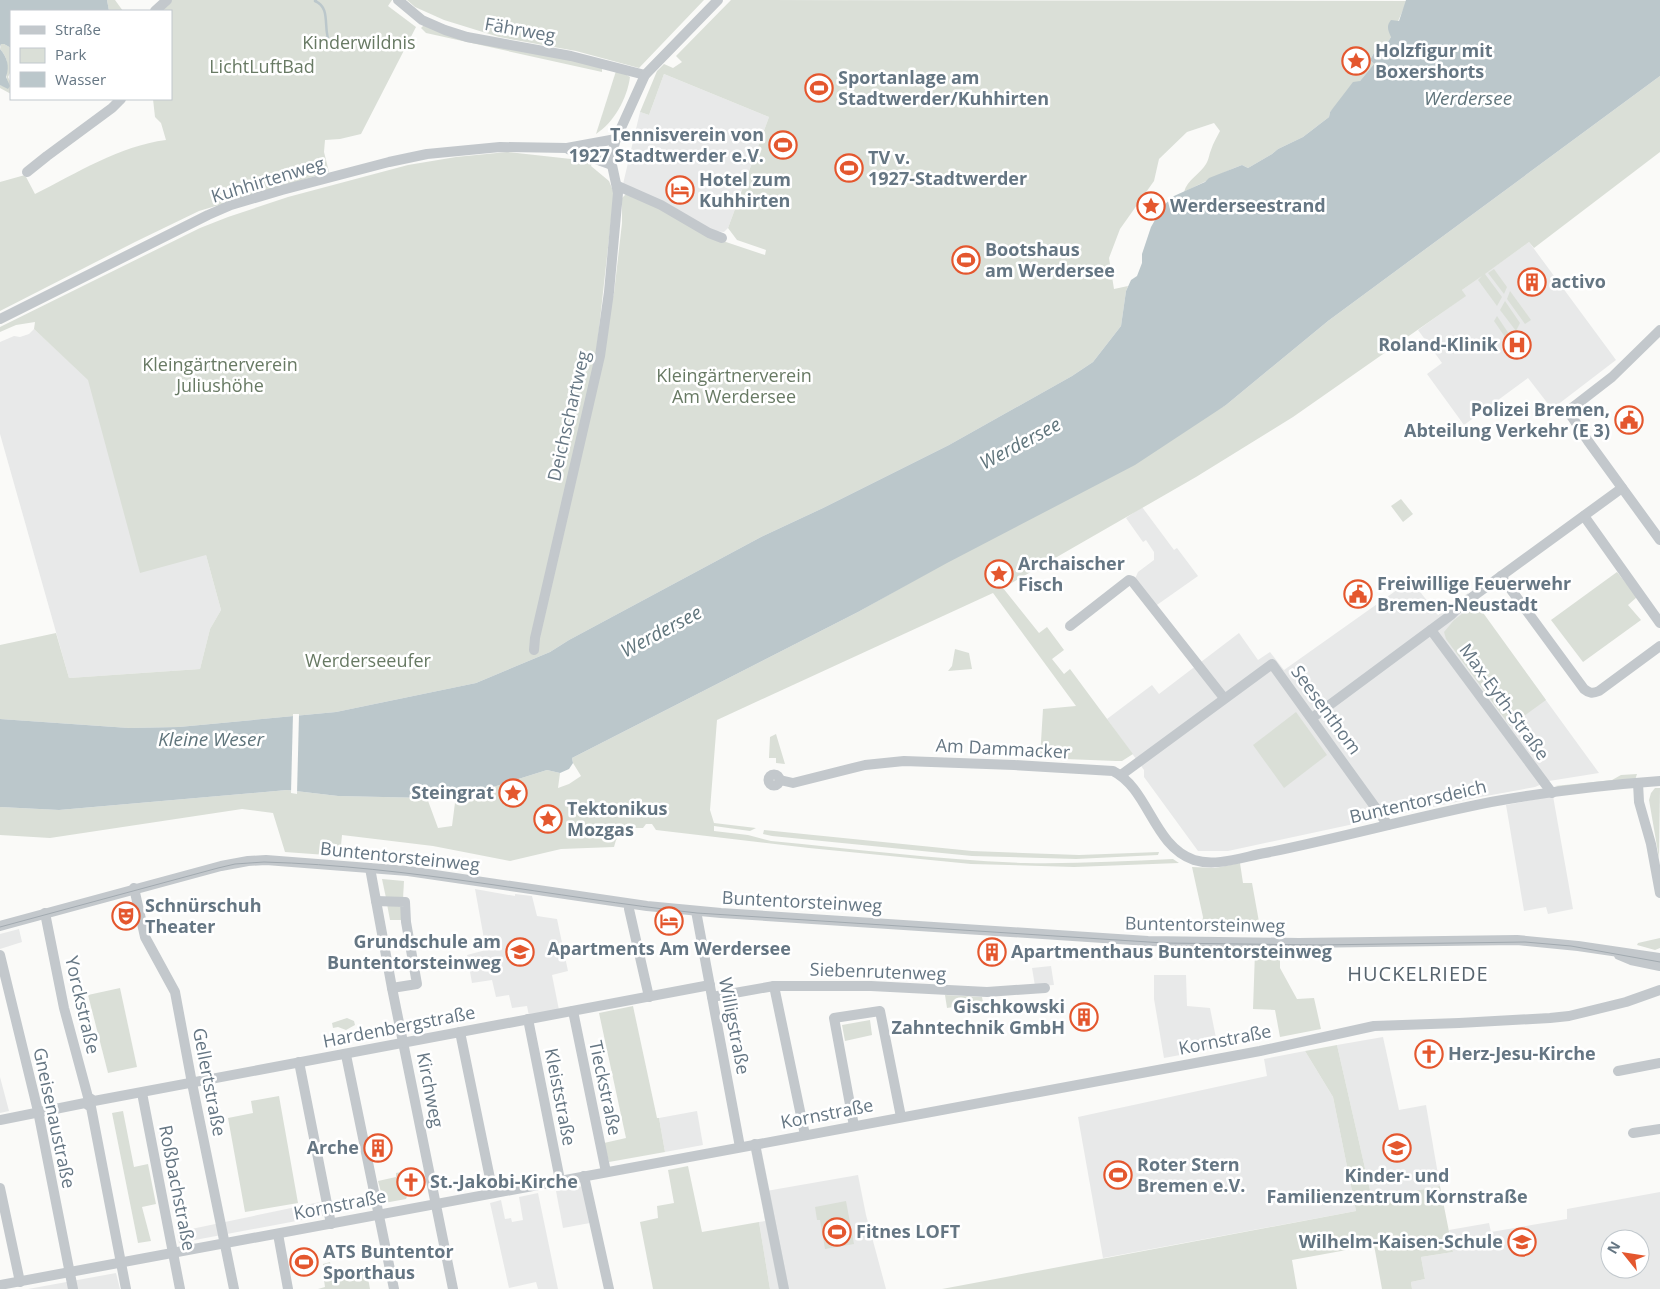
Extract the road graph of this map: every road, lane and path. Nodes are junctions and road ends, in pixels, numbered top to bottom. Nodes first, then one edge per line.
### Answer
1 (167, 0) edge
2 (398, 0) edge
3 (718, 0) edge
4 (156, 10) edge
5 (645, 76) junction
6 (120, 100) edge
7 (616, 138) junction
8 (567, 148) junction
9 (612, 165) junction
10 (27, 172) dead end
11 (618, 186) junction
12 (722, 238) dead end
13 (0, 319) edge
14 (1660, 330) edge
15 (1622, 488) junction
16 (1584, 516) junction
17 (1660, 540) edge
18 (1501, 576) junction
19 (1660, 623) edge
20 (1070, 626) dead end
21 (1431, 630) junction
22 (1660, 646) edge
23 (534, 650) dead end
24 (1224, 698) junction
25 (1312, 718) junction
26 (1121, 775) junction
27 (780, 780) dead end
28 (1660, 781) edge
29 (1638, 783) junction
30 (1552, 793) junction
31 (1388, 825) junction
32 (370, 868) junction
33 (134, 888) junction
34 (1660, 893) edge
35 (376, 901) junction
36 (630, 904) junction
37 (696, 912) junction
38 (45, 913) junction
39 (0, 926) edge
40 (1612, 951) junction
41 (0, 955) edge
42 (1660, 958) edge
43 (1660, 966) edge
44 (710, 985) junction
45 (774, 986) junction
46 (392, 988) junction
47 (1045, 988) dead end
48 (1660, 990) edge
49 (649, 997) junction
50 (712, 997) junction
51 (573, 1011) junction
52 (528, 1020) junction
53 (460, 1032) junction
54 (404, 1043) junction
55 (346, 1054) junction
56 (299, 1062) junction
57 (1660, 1063) edge
58 (1618, 1072) dead end
59 (192, 1083) junction
60 (142, 1093) junction
61 (92, 1104) junction
62 (38, 1112) junction
63 (901, 1117) junction
64 (0, 1120) edge
65 (854, 1126) junction
66 (1660, 1129) edge
67 (1633, 1133) dead end
68 (805, 1135) junction
69 (756, 1144) junction
70 (740, 1147) junction
71 (606, 1172) junction
72 (584, 1176) junction
73 (560, 1180) junction
74 (0, 1188) edge
75 (493, 1193) junction
76 (435, 1204) junction
77 (378, 1214) junction
78 (331, 1224) junction
79 (278, 1234) junction
80 (224, 1243) junction
81 (173, 1253) junction
82 (121, 1263) junction
83 (70, 1272) junction
84 (20, 1282) junction
85 (0, 1286) edge
86 (73, 1289) edge
87 (126, 1289) edge
88 (180, 1289) edge
89 (234, 1289) edge
90 (288, 1289) edge
91 (394, 1289) edge
92 (452, 1289) edge
93 (609, 1289) edge
94 (784, 1289) edge

1 - 4 street
2 - 5 street, Fährweg
3 - 5 street
5 - 7 street
6 - 10 street
7 - 8 street, Kuhhirtenweg
7 - 9 street
8 - 9 street, Kuhhirtenweg
8 - 13 street, Kuhhirtenweg
9 - 11 street
11 - 12 street
11 - 23 street, Deichschartweg
14 - 15 street
15 - 16 street
15 - 17 street
16 - 18 street
16 - 19 street
18 - 21 street
18 - 22 street
20 - 24 street
21 - 25 street
21 - 30 street, Max-Eyth-Straße
24 - 25 street, Seesenthom
24 - 26 street
25 - 31 street, Seesenthom
26 - 27 street, Am Dammacker
26 - 31 street, Buntentorsdeich
28 - 29 street, Buntentorsdeich
29 - 30 street, Buntentorsdeich
29 - 34 street
30 - 31 street, Buntentorsdeich
32 - 33 street, Buntentorsteinweg
32 - 35 street, Kirchweg
32 - 36 street, Buntentorsteinweg
33 - 38 street, Buntentorsteinweg
33 - 59 street, Gellertstraße
35 - 46 street, Kirchweg
35 - 46 street
36 - 37 street, Buntentorsteinweg
36 - 49 street
37 - 40 street, Buntentorsteinweg
37 - 44 street, Willigstraße
38 - 39 street, Buntentorsteinweg
38 - 61 street, Yorckstraße
40 - 42 street, Buntentorsteinweg
40 - 43 street, Buntentorsteinweg
41 - 62 street, Gneisenaustraße
44 - 49 street, Hardenbergstraße
44 - 50 street, Willigstraße
45 - 47 street, Siebenrutenweg
45 - 50 street, Siebenrutenweg
45 - 68 street
46 - 54 street, Kirchweg
48 - 63 street, Kornstraße
49 - 51 street, Hardenbergstraße
50 - 70 street, Willigstraße
51 - 52 street, Hardenbergstraße
51 - 71 street, Tieckstraße
52 - 53 street, Hardenbergstraße
52 - 73 street, Kleiststraße
53 - 54 street, Hardenbergstraße
53 - 75 street
54 - 55 street, Hardenbergstraße
54 - 76 street, Kirchweg
55 - 56 street, Hardenbergstraße
55 - 77 street
56 - 59 street, Hardenbergstraße
56 - 78 street
57 - 58 street
59 - 60 street, Hardenbergstraße
59 - 80 street, Gellertstraße
60 - 61 street, Hardenbergstraße
60 - 81 street, Roßbachstraße
61 - 62 street, Hardenbergstraße
61 - 82 street, Yorckstraße
62 - 64 street, Hardenbergstraße
62 - 83 street, Gneisenaustraße
63 - 65 street, Kornstraße
63 - 65 street
65 - 68 street, Kornstraße
66 - 67 street
68 - 69 street, Kornstraße
69 - 70 street, Kornstraße
69 - 94 street
70 - 71 street, Kornstraße
71 - 72 street, Kornstraße
72 - 73 street, Kornstraße
72 - 93 street
73 - 75 street, Kornstraße
74 - 84 street
75 - 76 street, Kornstraße
76 - 77 street, Kornstraße
76 - 92 street, Kirchweg
77 - 78 street, Kornstraße
77 - 91 street
78 - 79 street, Kornstraße
79 - 80 street, Kornstraße
79 - 90 street
80 - 81 street, Kornstraße
80 - 89 street, Gellertstraße
81 - 82 street, Kornstraße
81 - 88 street, Roßbachstraße
82 - 83 street, Kornstraße
82 - 87 street, Yorckstraße
83 - 84 street, Kornstraße
83 - 86 street, Gneisenaustraße
84 - 85 street, Kornstraße

